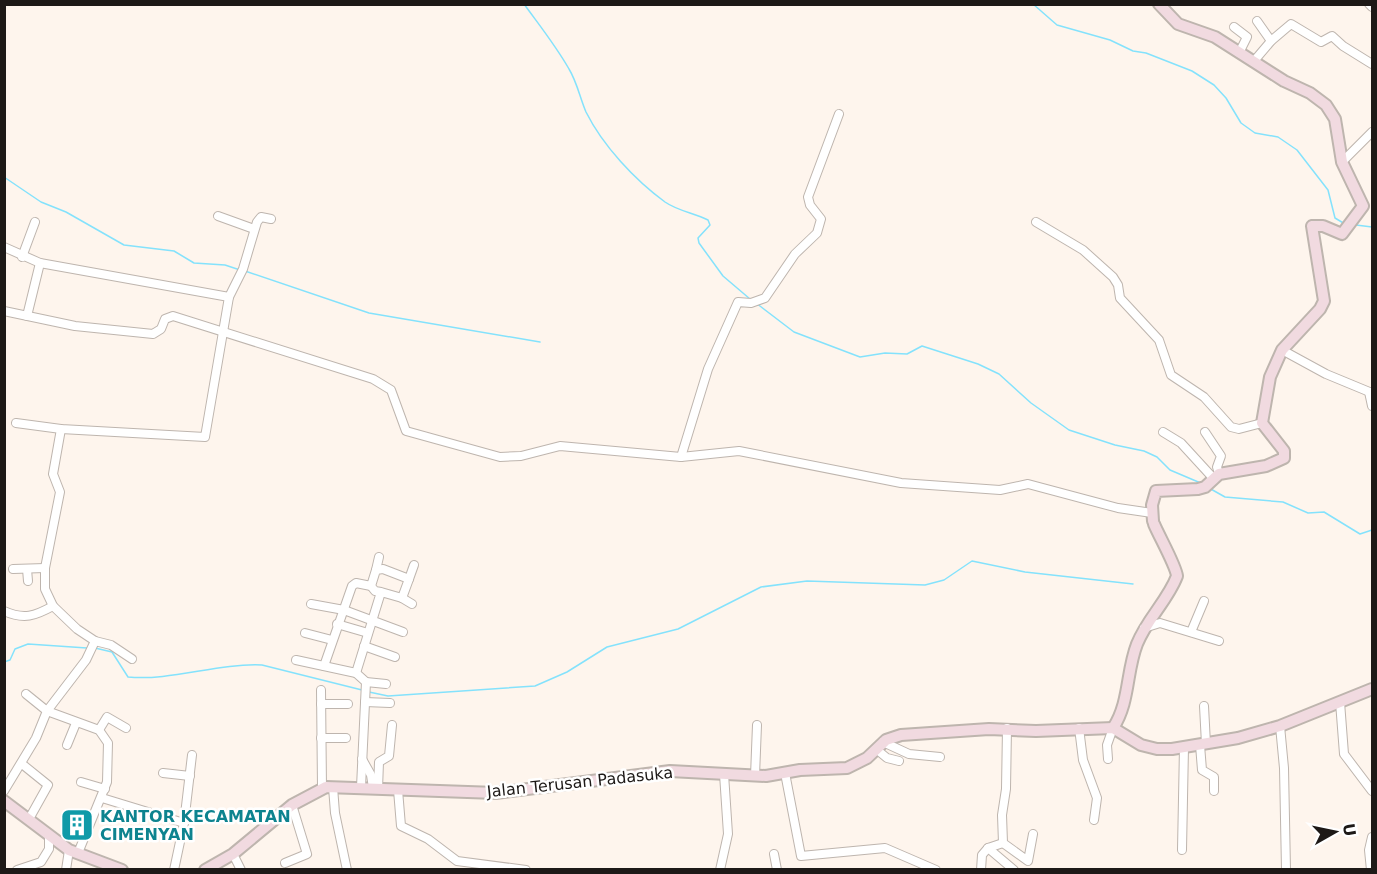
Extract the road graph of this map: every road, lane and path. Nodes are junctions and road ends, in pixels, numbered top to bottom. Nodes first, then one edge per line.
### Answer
1 (1160, 4) edge
2 (1368, 4) edge
3 (1372, 7) edge
4 (1257, 21) dead end
5 (1233, 27) dead end
6 (1271, 40) junction
7 (1239, 53) junction
8 (1254, 61) junction
9 (1372, 64) edge
10 (839, 114) dead end
11 (1372, 132) edge
12 (1342, 162) junction
13 (218, 216) dead end
14 (271, 219) dead end
15 (35, 222) dead end
16 (1036, 222) dead end
17 (254, 229) junction
18 (4, 248) edge
19 (22, 257) junction
20 (40, 263) junction
21 (229, 297) junction
22 (4, 311) edge
23 (27, 316) junction
24 (221, 333) junction
25 (1282, 350) junction
26 (1371, 392) edge
27 (1372, 406) edge
28 (16, 423) dead end
29 (1262, 423) junction
30 (61, 429) junction
31 (1163, 432) dead end
32 (1205, 432) dead end
33 (681, 457) junction
34 (1216, 477) junction
35 (1153, 519) junction
36 (379, 557) dead end
37 (414, 565) dead end
38 (45, 568) junction
39 (13, 569) dead end
40 (27, 569) junction
41 (376, 570) junction
42 (409, 579) junction
43 (28, 581) dead end
44 (371, 586) junction
45 (381, 592) junction
46 (402, 598) junction
47 (1204, 601) dead end
48 (311, 604) dead end
49 (412, 604) dead end
50 (53, 606) junction
51 (344, 610) junction
52 (4, 611) edge
53 (372, 619) junction
54 (338, 624) junction
55 (1143, 629) junction
56 (403, 632) dead end
57 (1191, 632) junction
58 (305, 633) dead end
59 (368, 633) junction
60 (332, 640) junction
61 (95, 641) junction
62 (1219, 641) dead end
63 (364, 646) junction
64 (395, 657) dead end
65 (132, 659) dead end
66 (296, 660) dead end
67 (324, 666) junction
68 (356, 674) junction
69 (366, 682) junction
70 (386, 684) dead end
71 (1372, 689) edge
72 (321, 690) dead end
73 (26, 694) dead end
74 (365, 702) junction
75 (1340, 702) junction
76 (390, 703) dead end
77 (321, 704) junction
78 (348, 704) dead end
79 (1204, 706) dead end
80 (47, 711) junction
81 (76, 723) junction
82 (392, 724) dead end
83 (757, 725) dead end
84 (1280, 726) junction
85 (126, 728) dead end
86 (1007, 728) junction
87 (1079, 728) junction
88 (1113, 728) junction
89 (99, 730) junction
90 (321, 738) junction
91 (346, 738) dead end
92 (1203, 744) junction
93 (67, 745) dead end
94 (879, 746) junction
95 (1184, 747) junction
96 (192, 755) dead end
97 (362, 757) junction
98 (940, 757) dead end
99 (1108, 759) dead end
100 (899, 761) dead end
101 (22, 764) junction
102 (163, 773) dead end
103 (785, 773) junction
104 (724, 774) junction
105 (190, 776) junction
106 (755, 776) junction
107 (81, 782) dead end
108 (361, 787) junction
109 (327, 788) junction
110 (376, 788) junction
111 (105, 789) junction
112 (398, 790) junction
113 (4, 791) edge
114 (1214, 791) dead end
115 (1372, 791) edge
116 (102, 798) junction
117 (4, 801) edge
118 (292, 805) junction
119 (29, 819) junction
120 (1094, 820) dead end
121 (184, 823) junction
122 (1033, 834) dead end
123 (49, 836) junction
124 (1372, 837) edge
125 (1003, 843) junction
126 (988, 848) junction
127 (1182, 850) dead end
128 (73, 852) junction
129 (233, 854) junction
130 (774, 854) dead end
131 (285, 863) dead end
132 (17, 870) edge
133 (66, 870) edge
134 (122, 870) edge
135 (174, 870) edge
136 (205, 870) edge
137 (241, 870) edge
138 (347, 870) edge
139 (526, 870) edge
140 (720, 870) edge
141 (777, 870) edge
142 (936, 870) edge
143 (981, 870) edge
144 (1014, 870) edge
145 (1286, 870) edge
146 (1371, 870) edge

1 - 7 street
2 - 3 street
4 - 6 street
5 - 7 street
6 - 8 street
6 - 9 street
7 - 8 street
8 - 12 street
10 - 33 street
11 - 12 street
12 - 25 street
13 - 17 street
14 - 17 street
15 - 19 street
16 - 29 street
17 - 21 street
18 - 19 street
19 - 20 street
20 - 21 street
20 - 23 street
21 - 24 street
22 - 23 street
23 - 24 street
24 - 30 street
24 - 33 street
25 - 26 street
25 - 29 street
26 - 27 street
28 - 30 street
29 - 34 street
30 - 38 street
31 - 34 street
32 - 34 street
33 - 35 street
34 - 35 street
35 - 55 street
36 - 41 street
37 - 42 street
38 - 40 street
38 - 50 street
39 - 40 street
40 - 43 street
41 - 42 street
41 - 44 street
42 - 46 street
44 - 45 street
44 - 51 street
45 - 46 street
45 - 53 street
46 - 49 street
47 - 57 street
48 - 51 street
50 - 52 street
50 - 61 street
51 - 53 street
51 - 54 street
53 - 56 street
53 - 59 street
54 - 59 street
54 - 60 street
55 - 57 street
55 - 88 street
57 - 62 street
58 - 60 street
59 - 63 street
60 - 67 street
61 - 65 street
61 - 80 street
63 - 64 street
63 - 68 street
66 - 67 street
67 - 68 street
68 - 69 street
69 - 70 street
69 - 74 street
71 - 75 street
72 - 77 street
73 - 80 street
74 - 76 street
74 - 97 street
75 - 84 street
75 - 115 street
77 - 78 street
77 - 90 street
79 - 92 street
80 - 81 street
80 - 101 street
81 - 89 street
81 - 93 street
82 - 110 street
83 - 106 street
84 - 92 street
84 - 145 street
85 - 89 street
86 - 87 street, Jalan Terusan Padasuka
86 - 94 street, Jalan Terusan Padasuka
86 - 125 street
87 - 88 street, Jalan Terusan Padasuka
87 - 120 street
88 - 95 street
88 - 99 street
89 - 111 street
90 - 91 street
90 - 109 street
92 - 95 street
92 - 114 street
94 - 98 street
94 - 100 street
94 - 103 street, Jalan Terusan Padasuka
95 - 127 street
96 - 105 street
97 - 108 street
97 - 110 street
101 - 113 street
101 - 119 street
102 - 105 street
103 - 106 street, Jalan Terusan Padasuka
103 - 142 street
104 - 106 street, Jalan Terusan Padasuka
104 - 112 street, Jalan Terusan Padasuka
104 - 140 street
105 - 121 street
107 - 111 street
108 - 109 street, Jalan Terusan Padasuka
108 - 110 street, Jalan Terusan Padasuka
109 - 118 street, Jalan Terusan Padasuka
109 - 138 street
110 - 112 street, Jalan Terusan Padasuka
111 - 116 street
112 - 139 street
116 - 121 street
116 - 128 street
117 - 119 street
118 - 129 street, Jalan Terusan Padasuka
118 - 131 street
119 - 123 street
121 - 135 street
122 - 125 street
123 - 128 street
123 - 132 street
124 - 146 street
125 - 126 street
126 - 143 street
126 - 144 street
128 - 133 street
128 - 134 street
129 - 136 street, Jalan Terusan Padasuka
129 - 137 street
130 - 141 street

